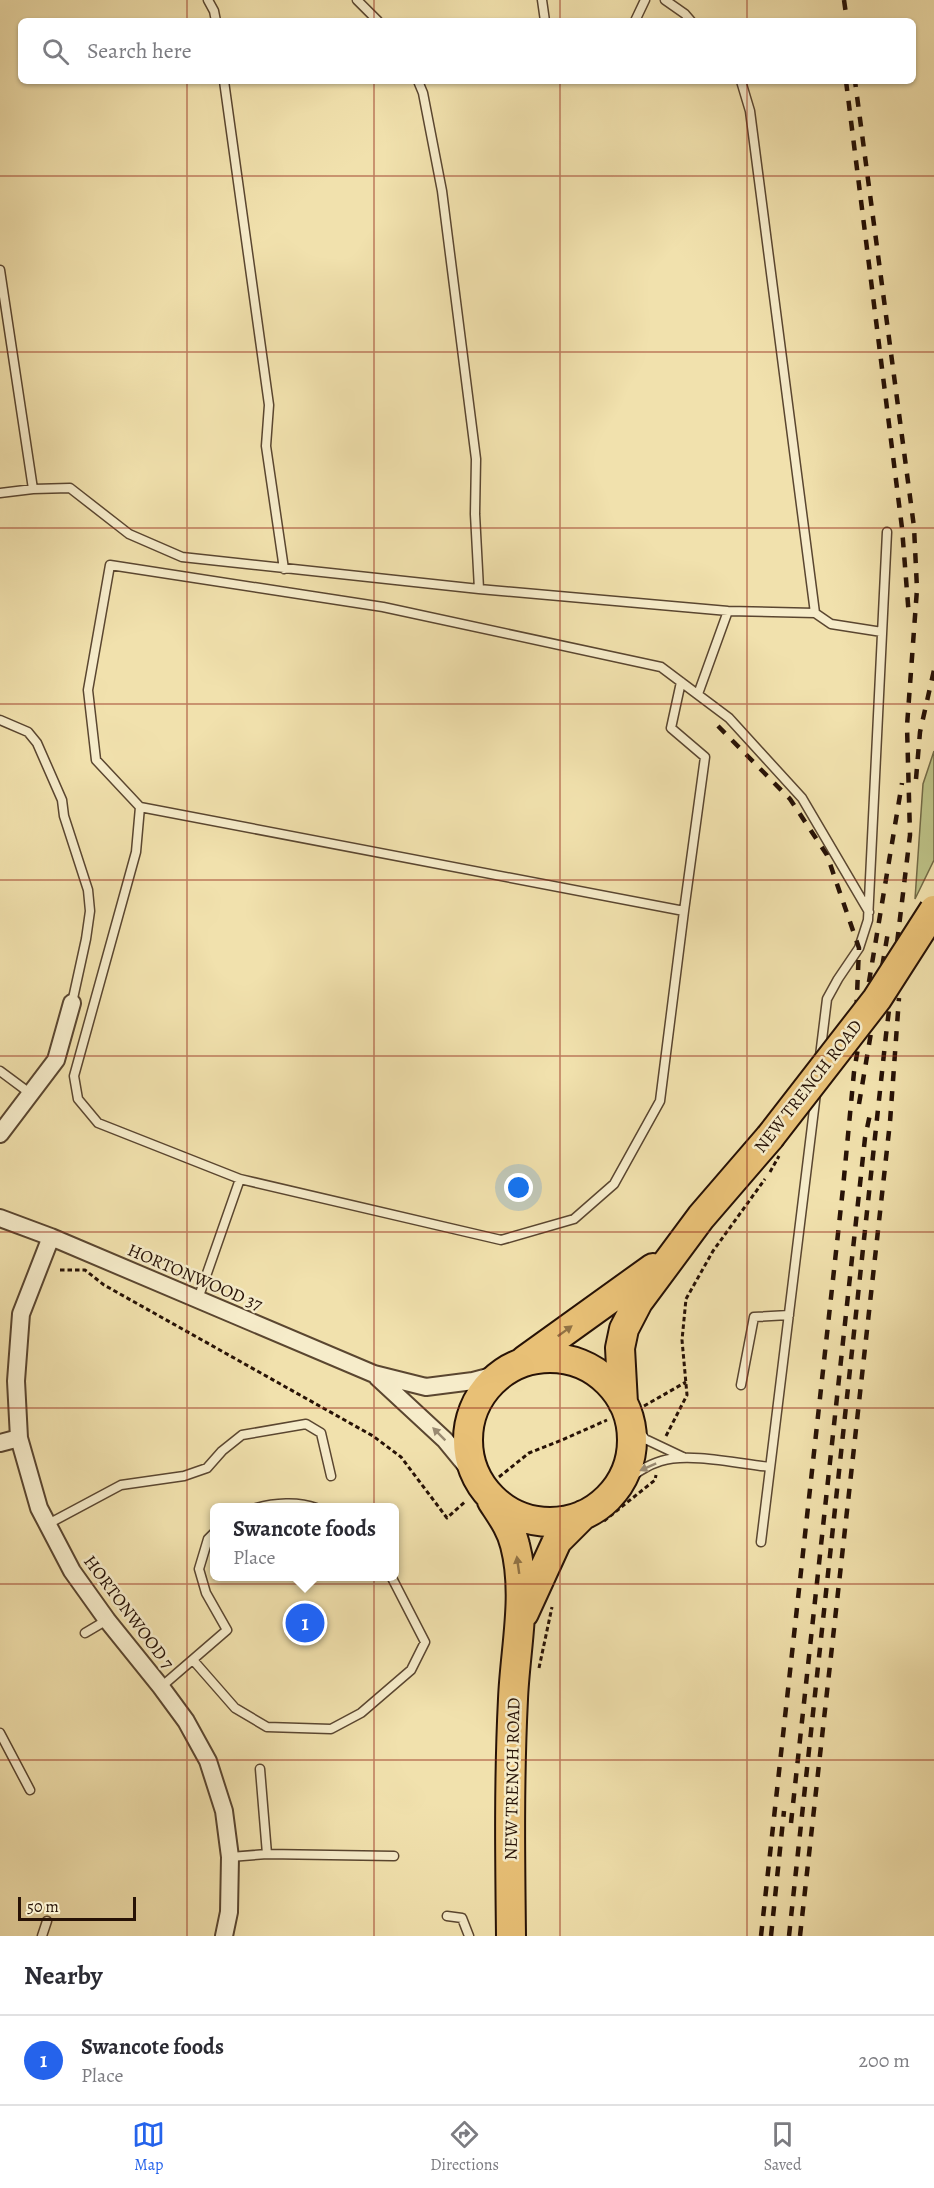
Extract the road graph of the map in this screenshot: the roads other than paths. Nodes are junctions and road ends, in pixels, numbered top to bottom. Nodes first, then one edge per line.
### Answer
1 (208, 0) edge
2 (357, 0) edge
3 (542, 0) edge
4 (645, 0) edge
5 (665, 0) edge
6 (215, 18) edge
7 (375, 18) edge
8 (545, 18) edge
9 (636, 18) edge
10 (688, 18) edge
11 (224, 84) edge
12 (419, 84) edge
13 (742, 84) edge
14 (0, 270) edge
15 (33, 489) junction
16 (0, 493) edge
17 (887, 532) dead end
18 (284, 569) junction
19 (478, 589) junction
20 (728, 611) junction
21 (815, 613) junction
22 (882, 632) junction
23 (681, 682) junction
24 (698, 694) junction
25 (0, 720) edge
26 (140, 807) junction
27 (934, 910) edge
28 (684, 911) junction
29 (869, 912) junction
30 (72, 1003) joint
31 (0, 1071) edge
32 (31, 1094) junction
33 (0, 1134) edge
34 (240, 1179) junction
35 (0, 1218) edge
36 (51, 1237) junction
37 (672, 1254) junction
38 (198, 1299) junction
39 (789, 1315) junction
40 (510, 1369) junction
41 (374, 1374) junction
42 (741, 1385) dead end
43 (625, 1412) junction
44 (19, 1438) junction
45 (0, 1443) edge
46 (684, 1457) junction
47 (770, 1467) junction
48 (331, 1476) dead end
49 (482, 1486) junction
50 (617, 1487) junction
51 (592, 1519) junction
52 (48, 1524) junction
53 (210, 1537) edge
54 (761, 1542) dead end
55 (394, 1581) edge
56 (107, 1620) junction
57 (519, 1623) junction
58 (85, 1633) dead end
59 (193, 1660) junction
60 (161, 1687) junction
61 (0, 1733) edge
62 (260, 1768) dead end
63 (30, 1790) dead end
64 (267, 1854) junction
65 (394, 1856) dead end
66 (230, 1857) junction
67 (447, 1917) dead end
68 (47, 1921) dead end
69 (42, 1936) edge
70 (224, 1936) edge
71 (469, 1936) edge
72 (511, 1936) edge

1 - 6 lane
2 - 7 lane
3 - 8 lane
4 - 9 lane
5 - 10 lane
11 - 18 lane
12 - 19 lane
13 - 21 lane
14 - 15 lane
15 - 16 lane
15 - 18 lane
17 - 22 lane
18 - 19 lane
19 - 20 lane
20 - 21 lane
20 - 24 lane
21 - 22 lane
22 - 29 lane
23 - 24 lane
23 - 26 lane
23 - 28 lane
24 - 29 lane
25 - 30 lane
26 - 28 lane
26 - 34 lane
27 - 37 highway, NEW TRENCH ROAD, bridge
28 - 34 lane
29 - 39 lane
30 - 32 street
31 - 32 lane
32 - 33 street
34 - 38 lane
35 - 36 street, HORTONWOOD 37
36 - 38 street, HORTONWOOD 37
36 - 44 street, HORTONWOOD 7
40 -> 37 highway, NEW TRENCH ROAD
37 - 43 highway, NEW TRENCH ROAD
38 - 41 street, HORTONWOOD 37
39 - 42 lane
39 - 47 lane
40 - 41 street, HORTONWOOD 37
40 - 43 highway
40 - 49 highway, NEW TRENCH ROAD
49 -> 41 street, HORTONWOOD 37
43 - 46 lane
43 - 50 highway, NEW TRENCH ROAD
44 - 45 street
44 - 52 street, HORTONWOOD 7
46 - 47 lane
46 -> 50 lane
47 - 54 lane
48 - 52 lane
49 - 51 highway
57 -> 49 highway, NEW TRENCH ROAD
50 - 51 highway
51 - 57 highway, NEW TRENCH ROAD
52 - 56 street, HORTONWOOD 7
53 - 59 lane
55 - 59 lane
56 - 58 lane
56 - 60 street, HORTONWOOD 7
57 - 72 highway, NEW TRENCH ROAD
59 - 60 lane
60 - 66 street, HORTONWOOD 7
61 - 63 lane
62 - 64 lane
64 - 65 lane
64 - 66 lane
66 - 70 street, HORTONWOOD 7
67 - 71 lane
68 - 69 lane

